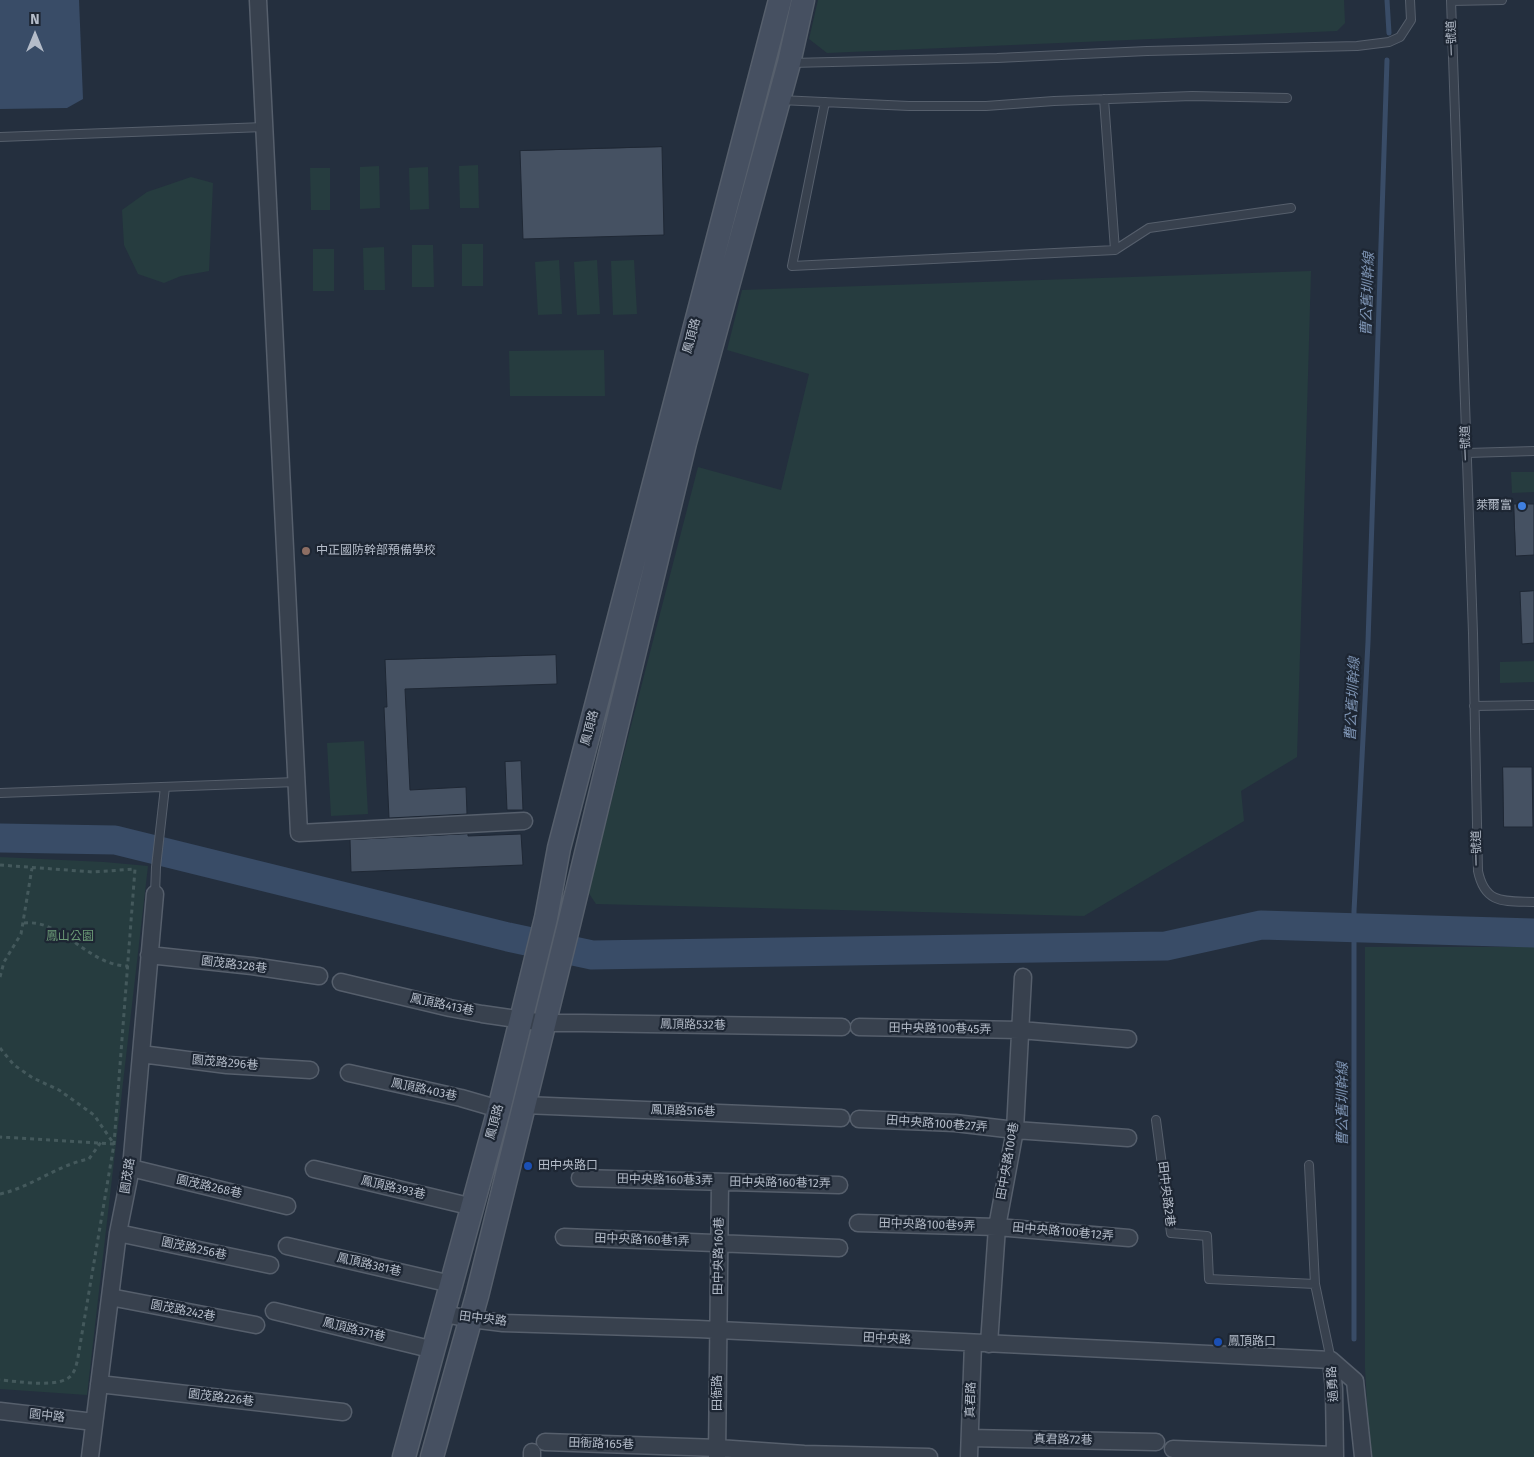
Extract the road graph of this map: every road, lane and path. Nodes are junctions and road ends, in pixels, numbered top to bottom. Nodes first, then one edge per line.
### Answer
1 (258, 0) edge
2 (780, 0) edge
3 (803, 0) edge
4 (1410, 0) edge
5 (1502, 0) edge
6 (1451, 1) edge
7 (788, 63) junction
8 (1287, 98) dead end
9 (1104, 99) junction
10 (778, 100) junction
11 (825, 102) junction
12 (264, 127) junction
13 (0, 137) edge
14 (1290, 208) dead end
15 (1115, 250) junction
16 (1534, 451) edge
17 (1467, 453) junction
18 (1534, 705) edge
19 (1474, 706) junction
20 (296, 782) junction
21 (165, 787) junction
22 (0, 794) edge
23 (524, 821) dead end
24 (0, 866) edge
25 (32, 868) junction
26 (155, 894) joint
27 (1534, 902) edge
28 (24, 923) junction
29 (150, 955) junction
30 (128, 966) junction
31 (319, 976) dead end
32 (0, 977) edge
33 (1023, 978) dead end
34 (341, 982) dead end
35 (521, 1019) junction
36 (544, 1023) junction
37 (842, 1027) dead end
38 (859, 1027) dead end
39 (1020, 1030) junction
40 (1128, 1039) dead end
41 (0, 1048) edge
42 (141, 1054) junction
43 (310, 1070) dead end
44 (348, 1073) dead end
45 (524, 1105) junction
46 (498, 1109) junction
47 (841, 1118) dead end
48 (859, 1119) dead end
49 (1156, 1120) dead end
50 (1015, 1130) junction
51 (0, 1137) edge
52 (1128, 1138) dead end
53 (101, 1142) junction
54 (114, 1144) junction
55 (1309, 1165) dead end
56 (131, 1168) junction
57 (314, 1169) dead end
58 (580, 1178) dead end
59 (720, 1182) junction
60 (839, 1185) dead end
61 (0, 1194) edge
62 (287, 1206) dead end
63 (473, 1207) junction
64 (858, 1223) dead end
65 (997, 1227) junction
66 (118, 1233) junction
67 (564, 1237) dead end
68 (1130, 1238) dead end
69 (719, 1243) junction
70 (287, 1246) dead end
71 (839, 1248) dead end
72 (270, 1265) dead end
73 (451, 1284) junction
74 (1314, 1284) junction
75 (110, 1297) junction
76 (274, 1311) dead end
77 (444, 1314) junction
78 (471, 1319) junction
79 (256, 1325) dead end
80 (718, 1330) junction
81 (981, 1344) junction
82 (434, 1350) junction
83 (1331, 1360) junction
84 (0, 1380) edge
85 (99, 1384) junction
86 (0, 1412) edge
87 (343, 1412) dead end
88 (94, 1422) junction
89 (970, 1438) junction
90 (1156, 1442) dead end
91 (1173, 1449) dead end
92 (536, 1450) edge
93 (718, 1453) edge
94 (1335, 1456) edge
95 (90, 1457) edge
96 (404, 1457) edge
97 (432, 1457) edge
98 (929, 1457) edge
99 (969, 1457) edge
100 (1363, 1457) edge

1 - 12 street
2 - 35 main road, 鳳頂路
3 - 7 main road, 鳳頂路
4 - 7 lane
5 - 6 lane
6 - 17 lane, 一號道
7 - 10 main road, 鳳頂路
8 - 9 lane
9 - 11 lane
9 - 15 lane
10 - 11 lane
10 - 36 main road, 鳳頂路
11 - 15 lane
12 - 13 lane
12 - 20 street
14 - 15 lane
16 - 17 lane
17 - 19 lane, 一號道
18 - 19 lane
19 - 27 lane, 一號道
20 - 21 lane
20 - 23 street
21 - 22 lane
21 - 26 lane
24 - 25 path
25 - 28 path
25 - 30 path
26 - 29 street, 園茂路
28 - 30 path
28 - 32 path
29 - 31 street, 園茂路328巷
29 - 42 street, 園茂路
30 - 54 path
33 - 39 street, 田中央路100巷
34 - 35 street, 鳳頂路413巷
35 - 36 street, 鳳頂路413巷
35 - 46 main road, 鳳頂路
36 - 37 street, 鳳頂路532巷
36 - 45 main road, 鳳頂路
38 - 39 street, 田中央路100巷45弄
39 - 40 street, 田中央路100巷45弄
39 - 50 street, 田中央路100巷
41 - 54 path
42 - 43 street, 園茂路296巷
42 - 56 street, 園茂路
44 - 46 street, 鳳頂路403巷
45 - 47 street, 鳳頂路516巷
45 - 78 main road, 鳳頂路
46 - 63 main road, 鳳頂路
48 - 50 street, 田中央路100巷27弄
49 - 74 lane, 田中央路2巷
50 - 52 street, 田中央路100巷27弄
50 - 65 street, 田中央路100巷
51 - 53 path
53 - 54 path
53 - 61 path
54 - 84 path
55 - 74 lane
56 - 62 street, 園茂路268巷
56 - 66 street, 園茂路
57 - 63 street, 鳳頂路393巷
58 - 59 street, 田中央路160巷3弄
59 - 60 street, 田中央路160巷12弄
59 - 69 street, 田中央路160巷
63 - 73 main road, 鳳頂路
64 - 65 street, 田中央路100巷9弄
65 - 68 street, 田中央路100巷12弄
65 - 81 street, 田中央路100巷
66 - 72 street, 園茂路256巷
66 - 75 street, 園茂路
67 - 69 street, 田中央路160巷1弄
69 - 71 street, 田中央路160巷1弄
69 - 80 street, 田中央路160巷
70 - 73 street, 鳳頂路381巷
73 - 77 main road, 鳳頂路
74 - 83 lane
75 - 79 street, 園茂路242巷
75 - 85 street, 園茂路
76 - 82 street, 鳳頂路371巷
77 - 78 street, 田中央路
77 - 82 main road, 鳳頂路
78 - 80 street, 田中央路
78 - 97 main road, 鳳頂路
80 - 81 street, 田中央路
80 - 93 street, 田衙路
81 - 83 street, 田中央路
81 - 89 street, 真君路
82 - 96 main road, 鳳頂路
83 - 94 street, 過勇路
83 - 100 street, 過勇路
85 - 87 street, 園茂路226巷
85 - 88 street, 園茂路
86 - 88 street, 園中路
88 - 95 street, 園茂路
89 - 90 street, 真君路72巷
89 - 99 street, 真君路
91 - 94 street
92 - 93 street, 田衙路165巷
93 - 98 street, 田衙路165巷

